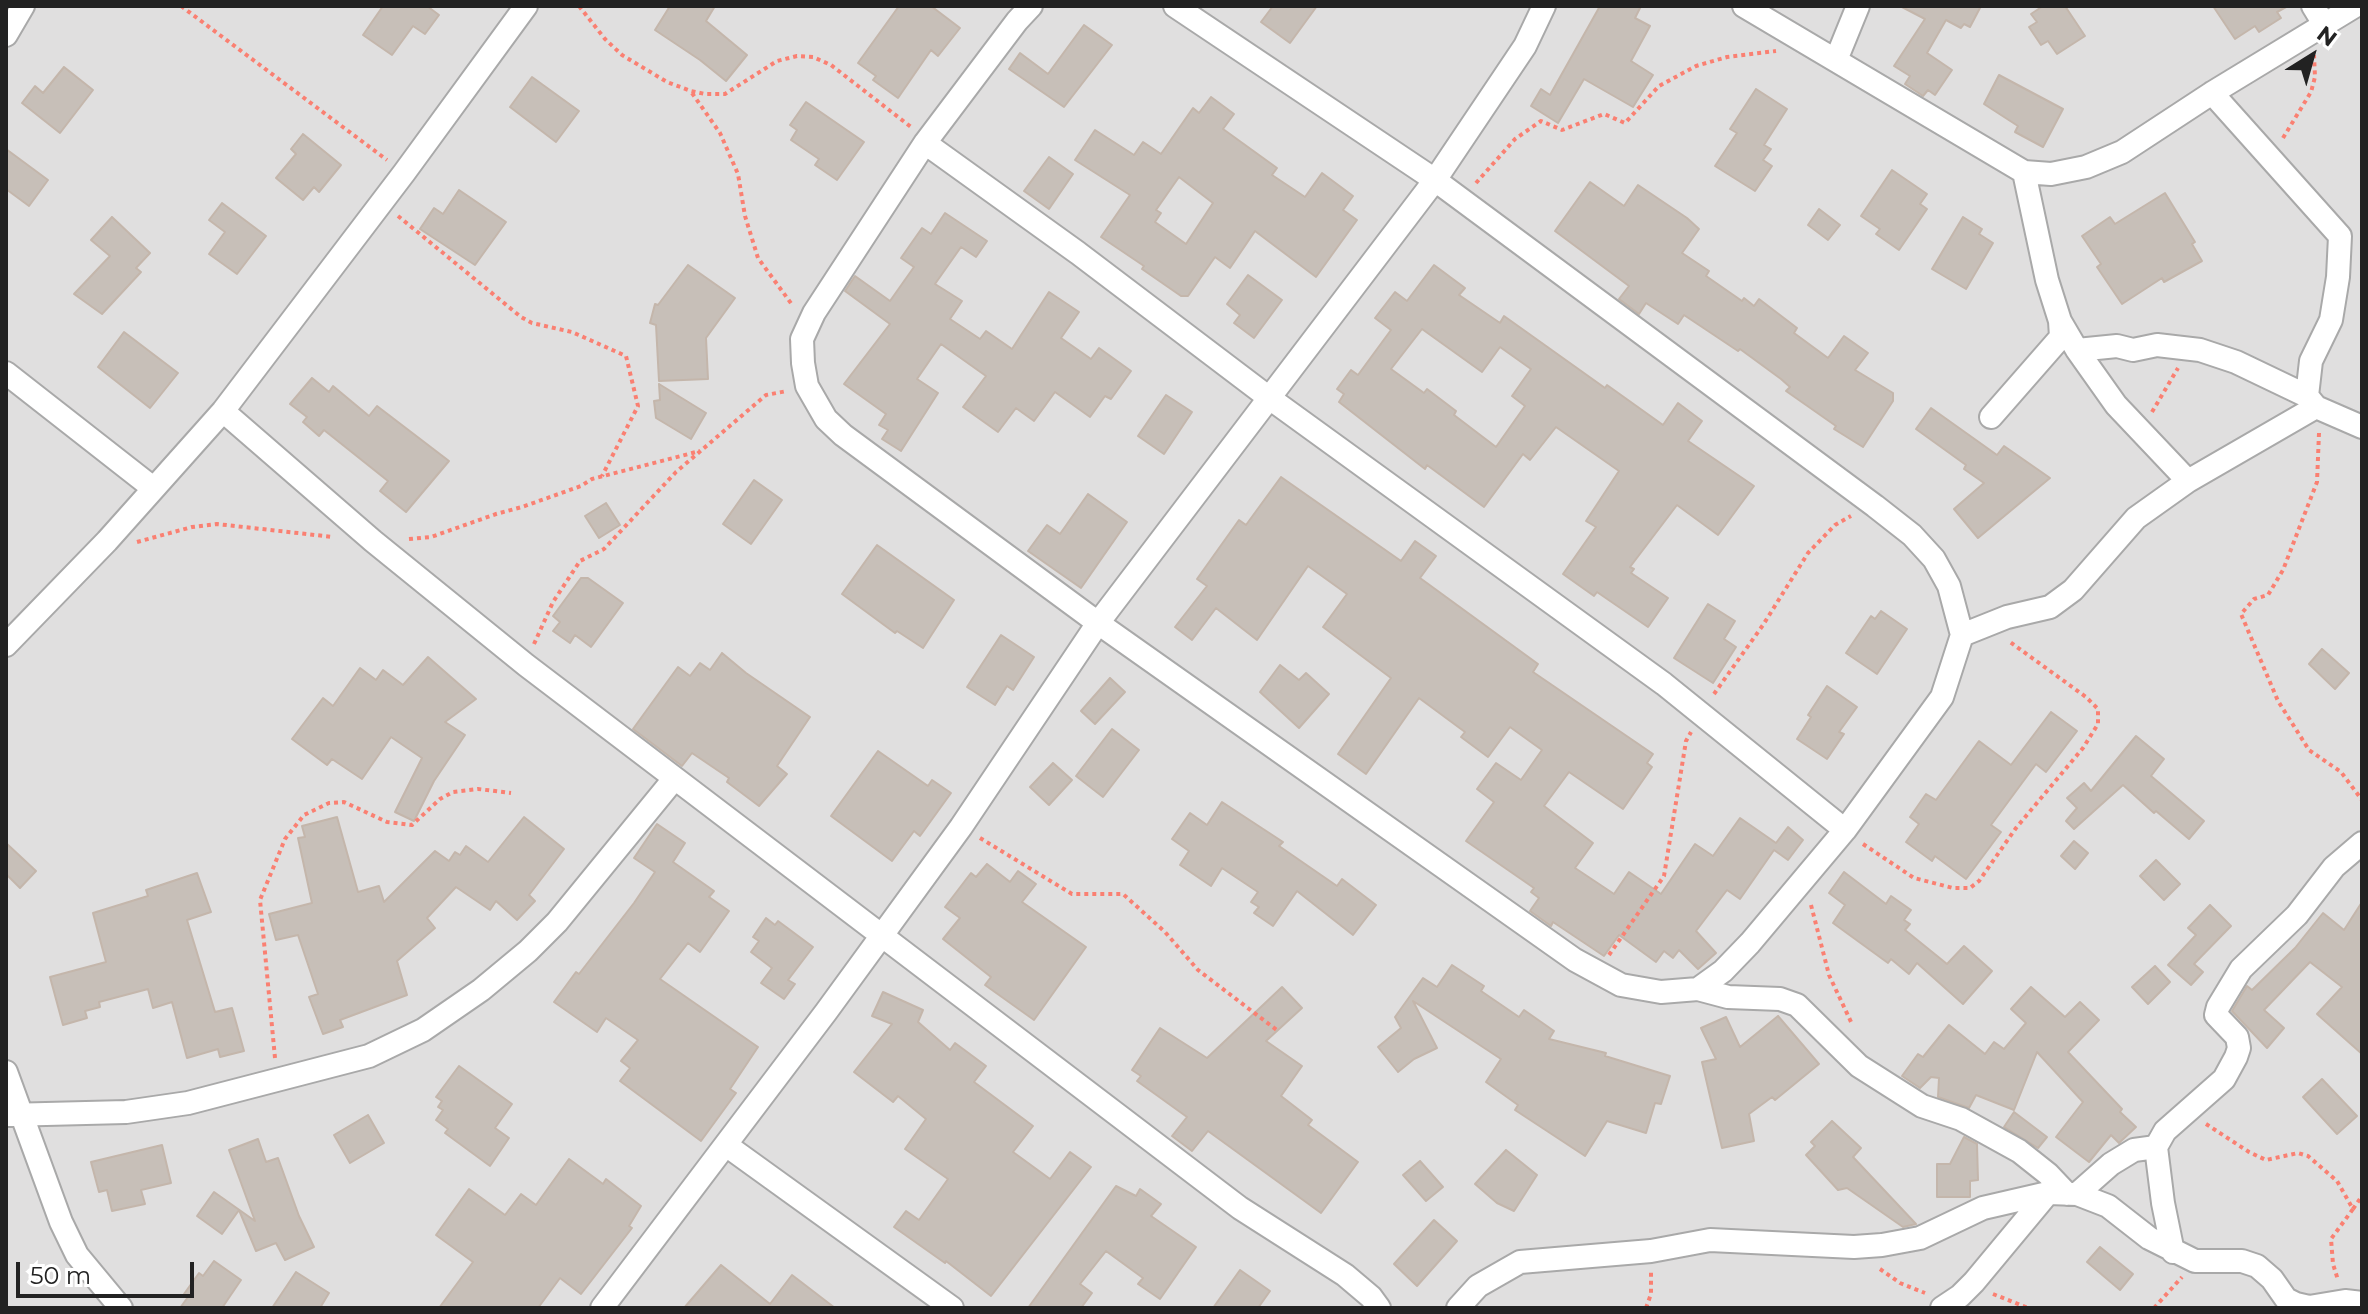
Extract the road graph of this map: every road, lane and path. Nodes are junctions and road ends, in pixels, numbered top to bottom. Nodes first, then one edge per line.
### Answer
1 (23, 6) edge
2 (181, 6) edge
3 (526, 6) edge
4 (579, 6) edge
5 (1031, 6) edge
6 (1175, 6) edge
7 (1544, 6) edge
8 (1744, 6) edge
9 (1858, 6) edge
10 (2355, 6) edge
11 (2316, 21) edge
12 (6, 35) edge
13 (1813, 46) junction
14 (1836, 60) junction
15 (691, 91) junction
16 (2212, 93) junction
17 (926, 141) junction
18 (2270, 157) junction
19 (2024, 172) junction
20 (404, 173) junction
21 (1435, 180) junction
22 (1461, 200) junction
23 (380, 202) junction
24 (2060, 321) junction
25 (808, 327) junction
26 (2188, 348) junction
27 (2077, 350) junction
28 (6, 373) edge
29 (807, 386) junction
30 (1268, 397) junction
31 (2312, 402) junction
32 (223, 411) junction
33 (1991, 417) dead end
34 (2362, 427) edge
35 (2140, 431) junction
36 (700, 451) junction
37 (602, 476) junction
38 (2188, 481) junction
39 (153, 488) junction
40 (1875, 506) junction
41 (107, 541) junction
42 (373, 541) junction
43 (1098, 623) junction
44 (1983, 626) junction
45 (1962, 635) junction
46 (6, 645) edge
47 (526, 665) junction
48 (1701, 712) junction
49 (674, 779) junction
50 (511, 793) dead end
51 (2362, 800) edge
52 (961, 827) junction
53 (1845, 830) junction
54 (2362, 843) edge
55 (1803, 880) junction
56 (883, 934) junction
57 (1596, 973) junction
58 (1698, 989) junction
59 (1856, 1028) dead end
60 (1278, 1031) dead end
61 (6, 1072) edge
62 (277, 1081) junction
63 (13, 1114) edge
64 (2176, 1121) junction
65 (726, 1145) junction
66 (2156, 1147) junction
67 (2064, 1194) junction
68 (2362, 1196) edge
69 (2353, 1209) junction
70 (1854, 1247) junction
71 (1651, 1251) junction
72 (2173, 1252) junction
73 (2195, 1261) junction
74 (1953, 1300) edge
75 (2354, 1302) edge
76 (2282, 1303) edge
77 (121, 1308) edge
78 (602, 1308) edge
79 (952, 1308) edge
80 (1379, 1308) edge
81 (1458, 1308) edge
82 (1646, 1308) edge
83 (2028, 1308) edge
84 (2154, 1308) edge

1 - 12 street
2 - 20 path
3 - 20 street
4 - 15 path
5 - 17 street
6 - 21 street
7 - 21 street
8 - 13 street
9 - 14 street
10 - 11 street
11 - 16 street
11 - 18 path
13 - 14 street
13 - 22 path
14 - 19 street
15 - 17 path
15 - 25 path
16 - 18 street
16 - 19 street
17 - 25 street
17 - 30 street
18 - 31 street
19 - 24 street
20 - 23 street
21 - 22 street
21 - 30 street
22 - 40 street
23 - 32 street
23 - 37 path
24 - 27 street
24 - 33 street
25 - 29 street
26 - 27 street
26 - 31 street
26 - 35 path
27 - 35 street
28 - 39 street
29 - 36 path
29 - 43 street
30 - 43 street
30 - 48 street
31 - 34 street
31 - 38 street
31 - 51 path
32 - 39 street
32 - 42 street
35 - 38 street
36 - 37 path
36 - 47 path
37 - 42 path
38 - 44 street
39 - 41 street
40 - 45 street
40 - 48 path
41 - 42 path
41 - 46 street
42 - 47 street
43 - 52 street
43 - 57 street
44 - 45 street
44 - 53 path
45 - 53 street
47 - 49 street
48 - 53 street
48 - 57 path
49 - 56 street
49 - 62 street
50 - 62 path
52 - 56 street
52 - 60 path
53 - 55 street
54 - 64 street
55 - 58 street
55 - 59 path
56 - 65 street
56 - 80 street
57 - 58 street
58 - 67 street
61 - 63 street
62 - 63 street
63 - 77 street
64 - 66 street
64 - 69 path
65 - 78 street
65 - 79 street
66 - 67 street
66 - 72 street
67 - 70 street
67 - 72 street
67 - 74 street
68 - 69 path
69 - 75 path
70 - 71 street
70 - 74 path
71 - 81 street
71 - 82 path
72 - 73 street
73 - 76 street
73 - 84 path
74 - 83 path
75 - 76 street

